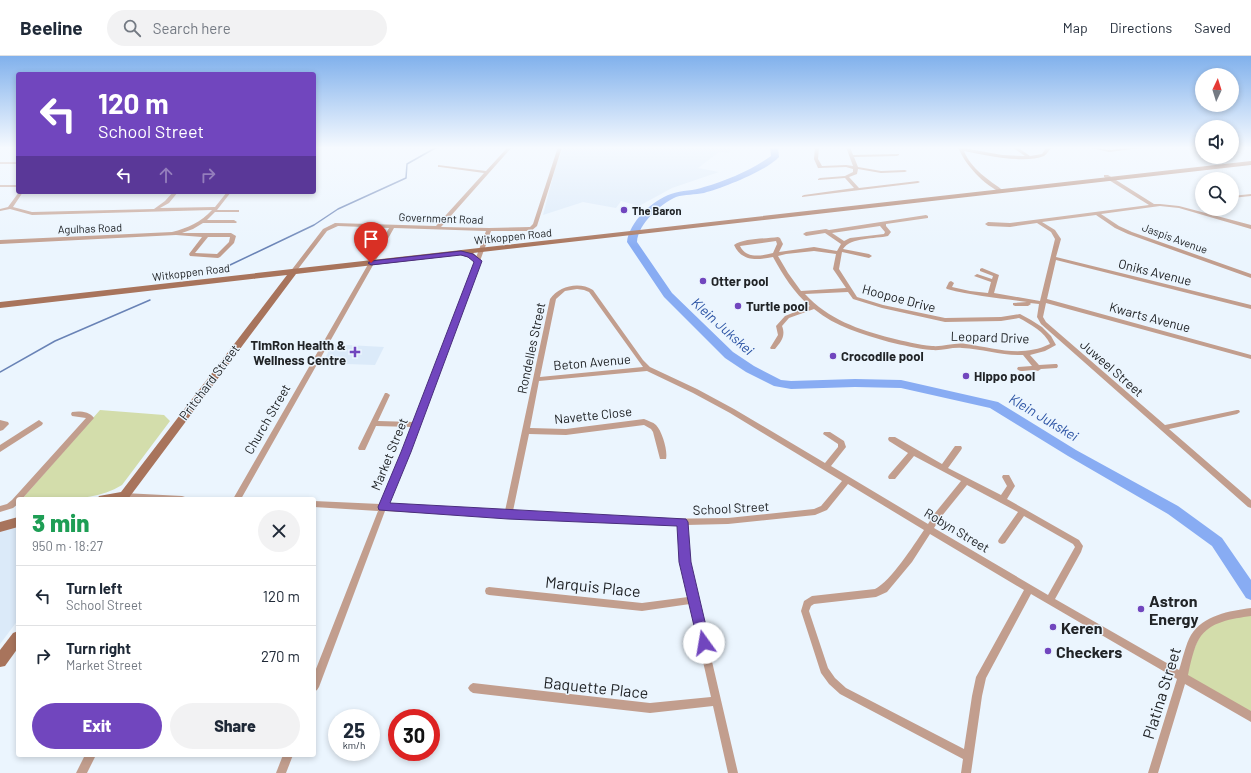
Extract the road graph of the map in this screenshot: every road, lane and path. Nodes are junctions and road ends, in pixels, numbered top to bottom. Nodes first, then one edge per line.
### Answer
1 (480, 180) edge
2 (549, 180) edge
3 (849, 180) edge
4 (900, 180) edge
5 (991, 180) edge
6 (993, 180) edge
7 (1087, 180) edge
8 (1113, 180) edge
9 (918, 182) dead end
10 (903, 184) junction
11 (0, 186) edge
12 (16, 186) edge
13 (857, 189) junction
14 (1003, 190) junction
15 (20, 194) edge
16 (174, 194) edge
17 (227, 194) edge
18 (1251, 195) edge
19 (804, 196) dead end
20 (1239, 197) edge
21 (1152, 205) junction
22 (10, 208) junction
23 (0, 210) edge
24 (156, 210) junction
25 (215, 210) junction
26 (237, 211) dead end
27 (1096, 213) junction
28 (926, 217) dead end
29 (1214, 217) joint
30 (1037, 221) junction
31 (203, 222) junction
32 (234, 222) dead end
33 (882, 224) junction
34 (988, 224) dead end
35 (392, 226) junction
36 (1251, 227) edge
37 (327, 228) joint
38 (437, 228) junction
39 (489, 230) junction
40 (828, 232) junction
41 (178, 233) junction
42 (806, 234) dead end
43 (206, 235) junction
44 (0, 242) edge
45 (844, 243) junction
46 (482, 250) junction
47 (839, 252) junction
48 (461, 253) junction
49 (775, 256) junction
50 (869, 256) dead end
51 (1054, 258) junction
52 (478, 261) junction
53 (371, 263) junction
54 (982, 270) dead end
55 (293, 272) junction
56 (977, 276) dead end
57 (1251, 276) edge
58 (994, 281) junction
59 (952, 283) dead end
60 (849, 290) junction
61 (800, 293) junction
62 (990, 294) junction
63 (1013, 301) junction
64 (0, 305) edge
65 (1042, 305) junction
66 (813, 307) junction
67 (1251, 307) edge
68 (1020, 316) junction
69 (773, 348) dead end
70 (1025, 353) junction
71 (1251, 357) edge
72 (1055, 366) dead end
73 (648, 369) junction
74 (1020, 369) dead end
75 (1038, 369) junction
76 (537, 379) junction
77 (387, 395) dead end
78 (1237, 412) dead end
79 (74, 414) dead end
80 (0, 423) edge
81 (39, 423) dead end
82 (374, 423) junction
83 (416, 425) junction
84 (0, 428) edge
85 (1164, 428) junction
86 (526, 431) junction
87 (827, 434) dead end
88 (892, 439) dead end
89 (362, 448) dead end
90 (958, 448) dead end
91 (0, 449) edge
92 (913, 452) junction
93 (663, 457) dead end
94 (826, 467) junction
95 (944, 468) junction
96 (892, 477) dead end
97 (1006, 477) dead end
98 (847, 480) junction
99 (966, 481) junction
100 (19, 497) edge
101 (124, 497) edge
102 (238, 497) edge
103 (1002, 500) junction
104 (16, 501) edge
105 (316, 504) edge
106 (1251, 505) edge
107 (383, 507) junction
108 (0, 509) edge
109 (1023, 511) junction
110 (508, 515) junction
111 (682, 522) junction
112 (16, 523) edge
113 (0, 527) edge
114 (930, 529) junction
115 (1002, 541) dead end
116 (1030, 588) junction
117 (489, 591) dead end
118 (694, 600) junction
119 (1050, 600) junction
120 (1248, 612) edge
121 (16, 640) edge
122 (0, 661) edge
123 (1182, 676) junction
124 (316, 682) edge
125 (473, 688) dead end
126 (717, 701) junction
127 (1251, 717) edge
128 (968, 756) junction
129 (90, 757) edge
130 (287, 757) edge
131 (81, 773) edge
132 (281, 773) edge
133 (733, 773) edge
134 (966, 773) edge
135 (1153, 773) edge

1 - 38 street
2 - 39 street, Government Road
3 - 13 street
4 - 10 street
5 - 14 street
6 - 14 street
7 - 14 main road, Witkoppen Road
8 - 21 street
9 - 10 street
10 - 13 street
11 - 12 street
13 - 19 street
14 - 46 main road, Witkoppen Road
15 - 22 street
16 - 24 street
17 - 25 street
18 - 20 street
21 - 27 street
21 - 29 street
22 - 23 street
22 - 24 street
24 - 25 street
25 - 26 street
25 - 31 street
27 - 30 street
27 - 57 street, Jaspis Avenue
28 - 33 street
29 - 36 street
30 - 34 street
30 - 51 street
31 - 32 street
31 - 41 street
33 - 40 street
33 - 45 street
35 - 37 street, Government Road
35 - 38 street, Government Road
35 - 53 street, Church Street
37 - 55 street, Pritchard Street
38 - 39 street, Government Road
39 - 46 street, Market Street
40 - 42 street
40 - 45 street
41 - 43 street
41 - 44 street, Agulhas Road
43 - 43 street
45 - 47 street, Hoopoe Drive
46 - 48 main road, Witkoppen Road
46 - 52 street, Market Street
47 - 49 street
47 - 50 street
47 - 60 street, Hoopoe Drive
48 - 52 main road
48 - 53 main road, Witkoppen Road
49 - 49 street
49 - 61 street, Leopard Drive
51 - 65 street
51 - 67 street, Oniks Avenue
52 - 83 street, Market Street
53 - 55 main road, Witkoppen Road
53 - 102 street, Church Street
54 - 58 street
55 - 64 main road, Witkoppen Road
55 - 101 main road, Pritchard Street
56 - 58 street
58 - 62 street
59 - 62 street
60 - 61 street
60 - 68 street, Hoopoe Drive
61 - 66 street, Leopard Drive
62 - 63 street
63 - 65 street
63 - 65 street
63 - 68 street
65 - 71 street, Kwarts Avenue
65 - 85 street, Juweel Street
66 - 69 street
66 - 70 street, Leopard Drive
68 - 70 street, Leopard Drive
70 - 75 street
72 - 75 street
73 - 76 street, Beton Avenue
73 - 76 street, Rondelles Street
73 - 94 street, Robyn Street
74 - 75 street
76 - 86 street, Rondelles Street
77 - 82 street
78 - 85 street
79 - 100 street
80 - 84 street
81 - 91 street
82 - 83 street
82 - 89 street
83 - 107 street, Market Street
85 - 106 street, Juweel Street
86 - 93 street, Navette Close
86 - 110 street, Rondelles Street
87 - 94 street
88 - 92 street
90 - 95 street
92 - 95 street
92 - 96 street
94 - 98 street, Robyn Street
95 - 99 street
97 - 103 street
98 - 111 street, School Street
98 - 114 street, Robyn Street
99 - 103 street
99 - 114 street
103 - 109 street
104 - 108 street
105 - 107 street, School Street
107 - 110 street, School Street
107 - 124 street, Market Street
109 - 115 street
109 - 119 street
110 - 111 street, School Street
111 - 118 street
112 - 113 main road
114 - 116 street, Robyn Street
114 - 128 street
116 - 119 street, Robyn Street
116 - 128 street
117 - 118 street, Marquis Place
118 - 126 street
119 - 123 street, Robyn Street
120 - 123 street, Platina Street
121 - 122 main road
123 - 127 street, Robyn Street
123 - 135 street, Platina Street
125 - 126 street, Baquette Place
126 - 133 street
128 - 134 street
129 - 131 street
130 - 132 street

